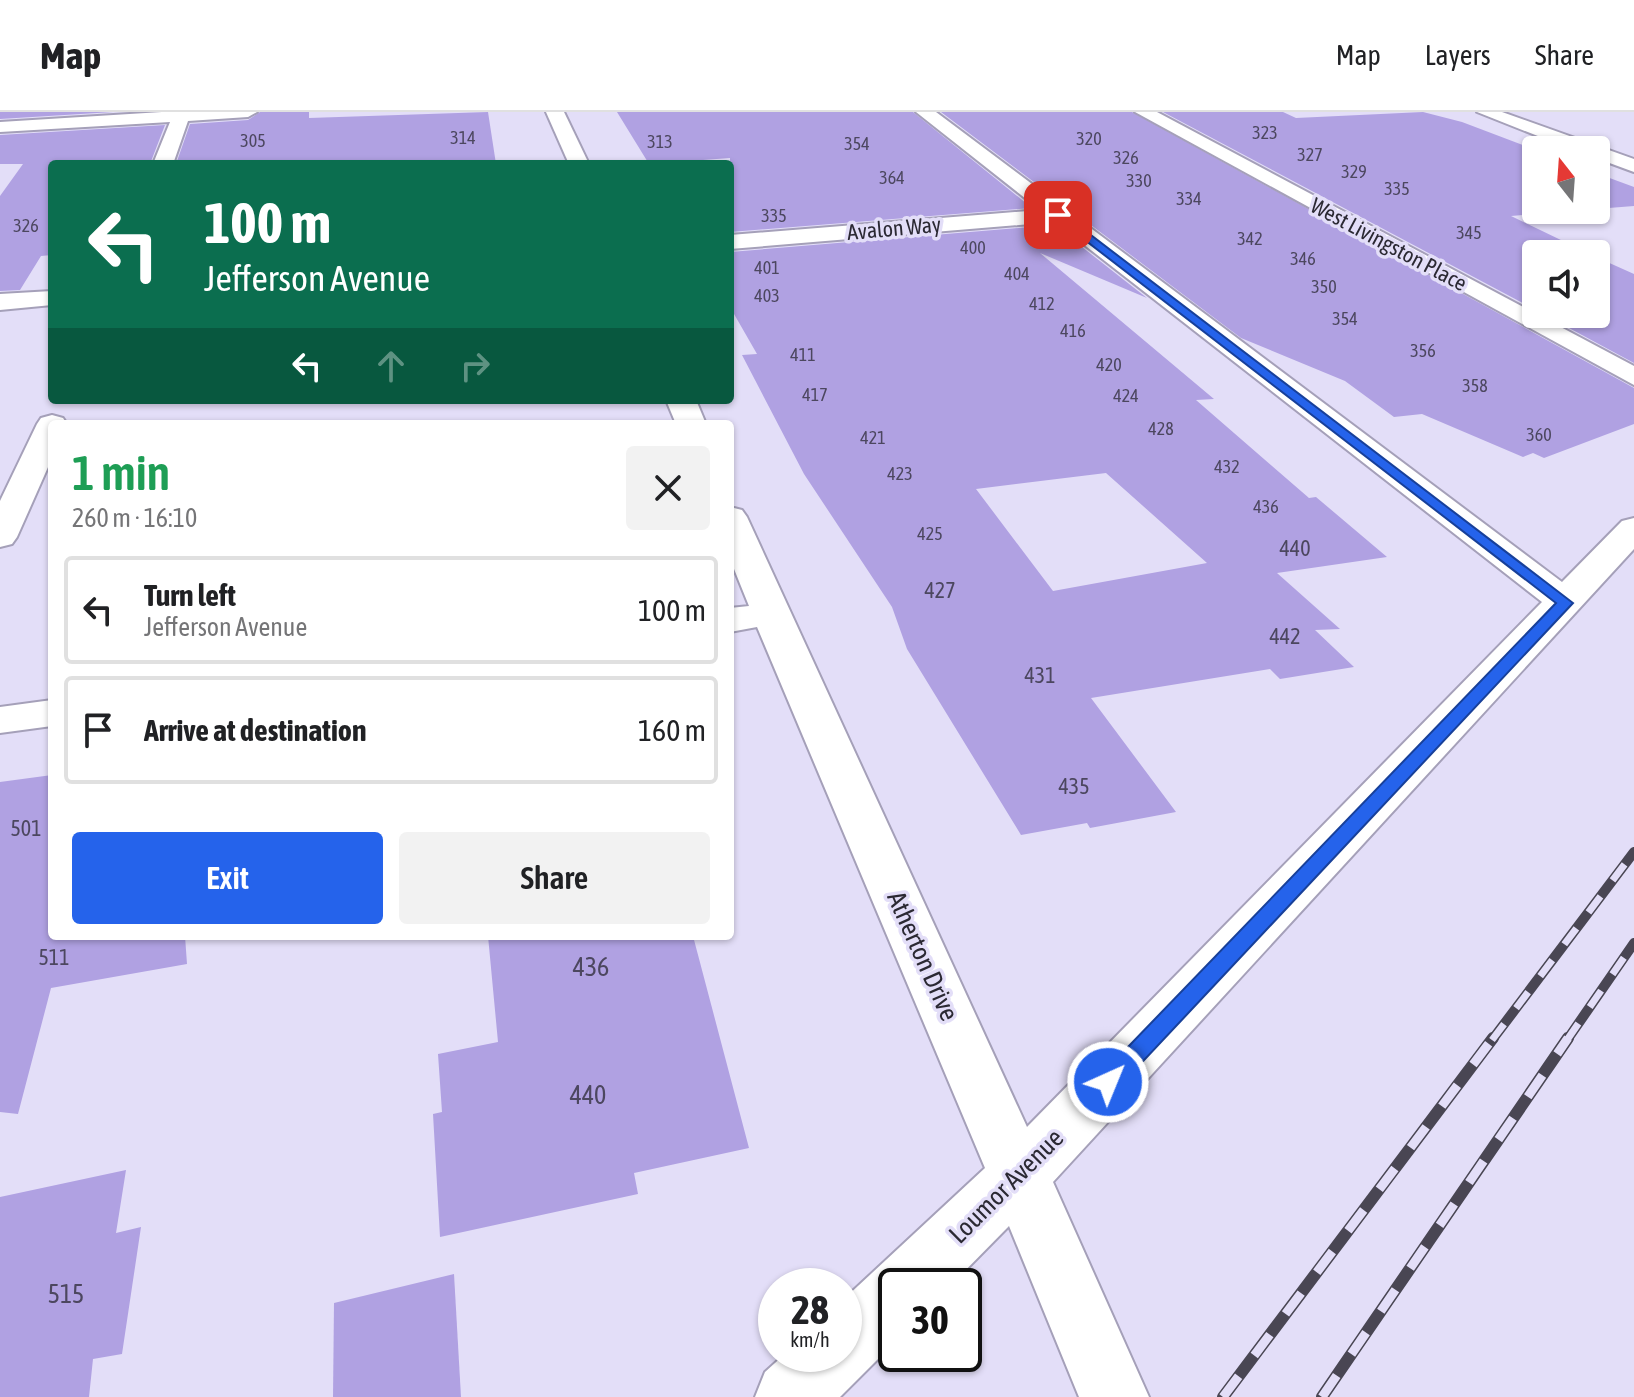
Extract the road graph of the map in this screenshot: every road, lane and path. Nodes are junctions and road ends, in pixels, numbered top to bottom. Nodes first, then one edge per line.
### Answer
1 (248, 112) edge
2 (555, 112) edge
3 (925, 112) edge
4 (1144, 112) edge
5 (1486, 112) edge
6 (182, 114) edge
7 (0, 127) edge
8 (1552, 136) edge
9 (1610, 157) edge
10 (165, 160) edge
11 (577, 160) edge
12 (1634, 166) edge
13 (1058, 215) junction
14 (734, 242) edge
15 (48, 298) edge
16 (0, 302) edge
17 (1634, 377) edge
18 (48, 433) edge
19 (1634, 528) edge
20 (0, 537) edge
21 (734, 537) edge
22 (1566, 603) junction
23 (750, 617) edge
24 (48, 714) edge
25 (0, 720) edge
26 (1021, 1174) junction
27 (924, 1268) edge
28 (878, 1312) edge
29 (862, 1328) edge
30 (816, 1372) edge
31 (790, 1397) edge
32 (1114, 1397) edge

1 - 6 street
2 - 11 street
3 - 13 street
4 - 17 street, West Livingston Place
5 - 8 street
6 - 7 street
6 - 10 street
9 - 12 street
13 - 14 street, Avalon Way
13 - 22 street
15 - 16 street
18 - 20 street
19 - 22 street, Loumor Avenue
21 - 23 street, Atherton Drive
22 - 26 street, Loumor Avenue
23 - 26 street, Atherton Drive
24 - 25 street
26 - 27 street, Loumor Avenue
26 - 32 street, Atherton Drive
28 - 29 street
30 - 31 street

